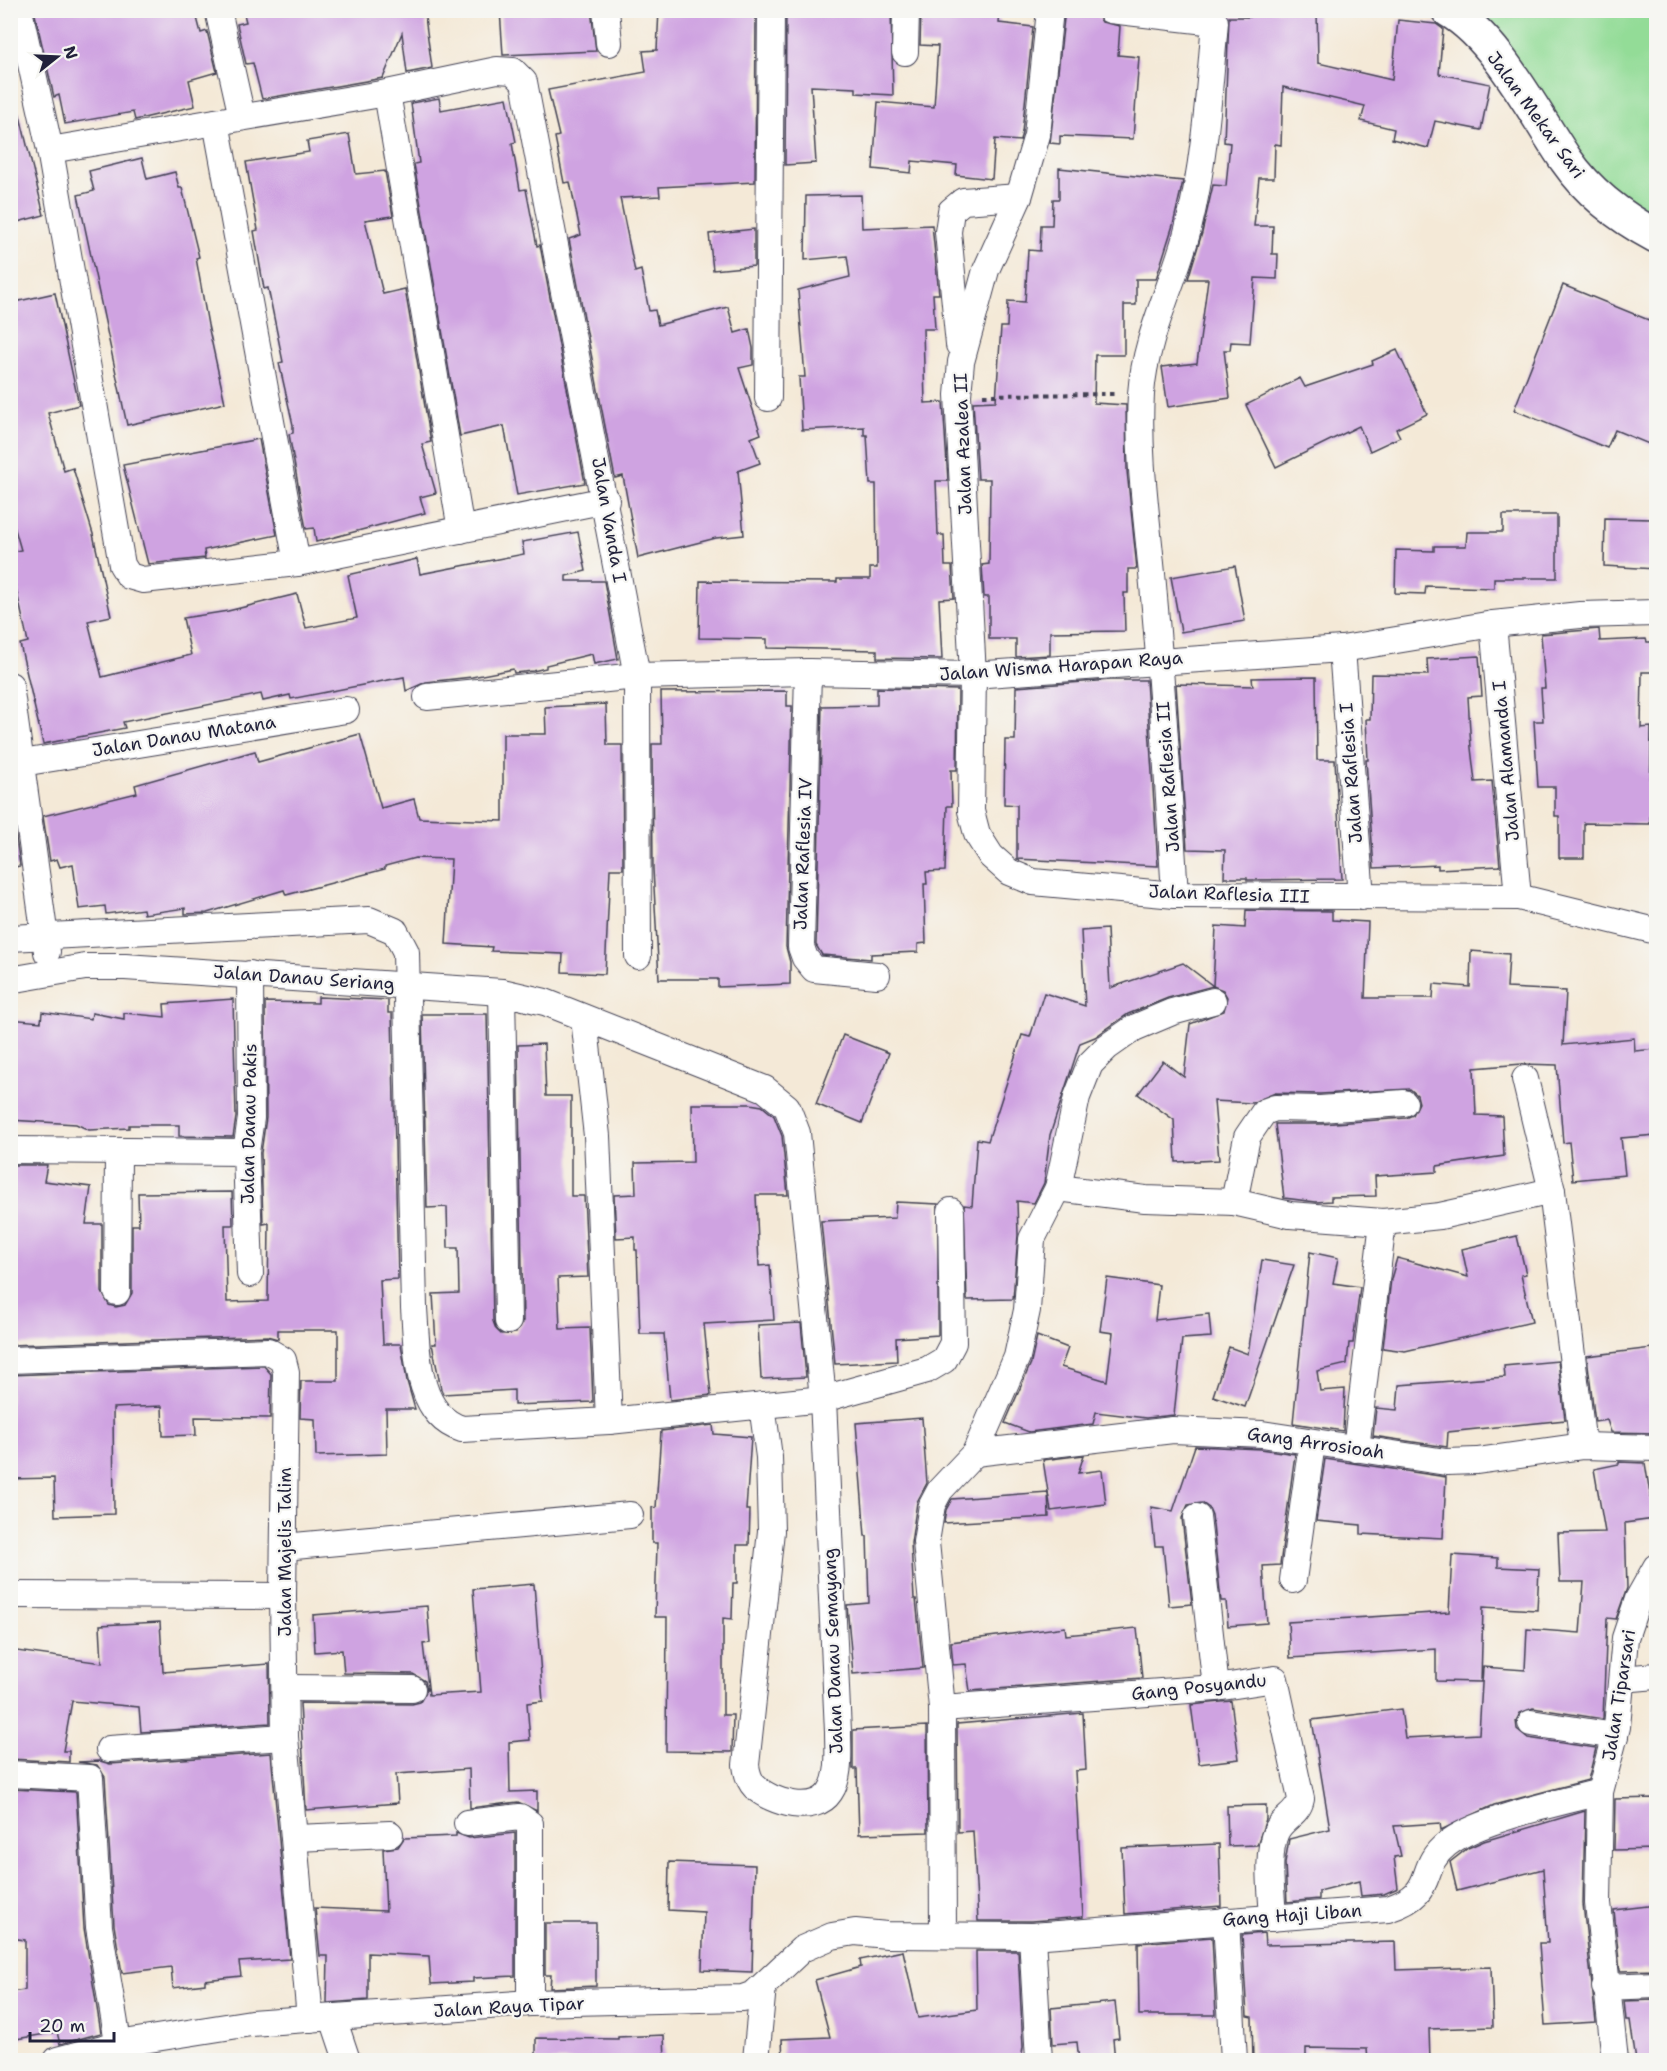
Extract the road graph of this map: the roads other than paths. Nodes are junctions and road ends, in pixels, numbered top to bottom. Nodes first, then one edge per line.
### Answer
1 (19, 10) edge
2 (218, 10) edge
3 (606, 10) edge
4 (771, 10) edge
5 (906, 10) edge
6 (1050, 10) edge
7 (1110, 10) edge
8 (1448, 10) edge
9 (609, 43) dead end
10 (905, 52) dead end
11 (387, 93) junction
12 (242, 117) junction
13 (216, 122) junction
14 (50, 150) junction
15 (1019, 197) junction
16 (1656, 236) edge
17 (961, 362) junction
18 (768, 398) dead end
19 (606, 500) junction
20 (461, 530) junction
21 (297, 563) junction
22 (1656, 614) edge
23 (1493, 624) junction
24 (1342, 649) junction
25 (1160, 660) junction
26 (808, 672) junction
27 (973, 675) junction
28 (637, 676) junction
29 (10, 685) edge
30 (427, 697) dead end
31 (346, 710) dead end
32 (22, 763) junction
33 (1175, 895) junction
34 (1361, 897) junction
35 (1518, 897) junction
36 (1656, 931) edge
37 (46, 936) junction
38 (10, 938) edge
39 (638, 956) dead end
40 (49, 972) junction
41 (250, 974) junction
42 (877, 975) dead end
43 (10, 980) edge
44 (407, 985) junction
45 (502, 992) junction
46 (1213, 1001) dead end
47 (584, 1018) junction
48 (1525, 1079) dead end
49 (1404, 1103) dead end
50 (10, 1150) edge
51 (118, 1152) junction
52 (246, 1152) junction
53 (1058, 1188) junction
54 (1552, 1191) junction
55 (1234, 1202) junction
56 (951, 1211) dead end
57 (1383, 1222) junction
58 (250, 1274) dead end
59 (117, 1292) dead end
60 (508, 1321) dead end
61 (10, 1359) edge
62 (823, 1399) junction
63 (762, 1405) junction
64 (609, 1421) junction
65 (1312, 1443) junction
66 (1582, 1446) junction
67 (1656, 1448) edge
68 (1356, 1449) junction
69 (975, 1453) junction
70 (630, 1515) dead end
71 (1197, 1517) dead end
72 (284, 1547) junction
73 (1656, 1567) edge
74 (1293, 1580) dead end
75 (10, 1595) edge
76 (283, 1596) junction
77 (1656, 1676) edge
78 (1622, 1679) junction
79 (285, 1688) junction
80 (1216, 1688) junction
81 (412, 1689) dead end
82 (942, 1708) junction
83 (1531, 1723) dead end
84 (1615, 1736) junction
85 (285, 1737) junction
86 (109, 1749) dead end
87 (10, 1774) edge
88 (1600, 1792) junction
89 (467, 1823) dead end
90 (390, 1834) dead end
91 (296, 1838) junction
92 (1273, 1918) junction
93 (1227, 1920) junction
94 (943, 1935) junction
95 (1032, 1936) junction
96 (1656, 1985) edge
97 (763, 1986) junction
98 (1605, 1987) junction
99 (530, 2003) junction
100 (321, 2018) junction
101 (120, 2052) edge
102 (57, 2061) edge
103 (347, 2061) edge
104 (756, 2061) edge
105 (1039, 2061) edge
106 (1234, 2061) edge
107 (1615, 2061) edge

1 - 14 street
2 - 12 street
3 - 9 street
4 - 18 street
5 - 10 street
6 - 15 street, Jalan Azalea II
7 - 25 street, Jalan Raflesia II
8 - 16 street, Jalan Mekar Sari
11 - 12 street
11 - 19 street, Jalan Vanda I
11 - 20 street
12 - 13 street
13 - 14 street
13 - 21 street
14 - 21 street
15 - 17 street, Jalan Azalea II
15 - 17 street
17 - 27 street, Jalan Azalea II
19 - 20 street
19 - 28 street, Jalan Vanda I
20 - 21 street
22 - 23 street, Jalan Wisma Harapan Raya
23 - 24 street, Jalan Wisma Harapan Raya
23 - 35 street, Jalan Alamanda I
24 - 25 street, Jalan Wisma Harapan Raya
24 - 34 street, Jalan Raflesia I
25 - 27 street, Jalan Wisma Harapan Raya
25 - 33 street, Jalan Raflesia II
26 - 27 street, Jalan Wisma Harapan Raya
26 - 28 street, Jalan Wisma Harapan Raya
26 - 42 street, Jalan Raflesia IV
27 - 33 street, Jalan Raflesia III
28 - 30 street, Jalan Wisma Harapan Raya
28 - 39 street, Jalan Vanda I
29 - 32 street
31 - 32 street, Jalan Danau Matana
32 - 37 street
33 - 34 street, Jalan Raflesia III
34 - 35 street, Jalan Raflesia III
35 - 36 street, Jalan Raflesia III
37 - 38 street, Jalan Danau Seriang
37 - 40 street
37 - 44 street, Jalan Danau Seriang
40 - 41 street, Jalan Danau Seriang
40 - 43 street, Jalan Danau Seriang
41 - 44 street, Jalan Danau Seriang
41 - 52 street, Jalan Danau Pakis
44 - 45 street, Jalan Danau Semayang
44 - 64 street
45 - 47 street, Jalan Danau Semayang
45 - 60 street
46 - 53 street
47 - 62 street, Jalan Danau Semayang
47 - 64 street
48 - 54 street
49 - 55 street
50 - 51 street
51 - 52 street
51 - 59 street
52 - 58 street, Jalan Danau Pakis
53 - 55 street
53 - 69 street
54 - 57 street
54 - 66 street
55 - 57 street
56 - 62 street
57 - 68 street
61 - 72 street, Jalan Majelis Talim
62 - 63 street
62 - 63 street, Jalan Danau Semayang
63 - 64 street
65 - 68 street, Gang Arrosioah
65 - 69 street, Gang Arrosioah
65 - 74 street
66 - 67 street, Gang Arrosioah
66 - 68 street, Gang Arrosioah
69 - 82 street
70 - 72 street
71 - 80 street
72 - 76 street, Jalan Majelis Talim
73 - 78 street, Jalan Tiparsari
75 - 76 street
76 - 79 street, Jalan Majelis Talim
77 - 78 street
78 - 84 street, Jalan Tiparsari
79 - 81 street
79 - 85 street, Jalan Majelis Talim
80 - 82 street, Gang Posyandu
80 - 92 street, Gang Posyandu
82 - 94 street
83 - 84 street
84 - 88 street, Jalan Tiparsari
85 - 86 street
85 - 91 street, Jalan Majelis Talim
87 - 101 street
88 - 92 street, Gang Haji Liban
88 - 98 street, Jalan Tiparsari
89 - 99 street
90 - 91 street
91 - 100 street, Jalan Majelis Talim
92 - 93 street, Gang Haji Liban
93 - 95 street, Gang Haji Liban
93 - 106 street
94 - 95 street, Gang Haji Liban
94 - 97 street, Jalan Raya Tipar
95 - 105 street
96 - 98 street
97 - 99 street, Jalan Raya Tipar
97 - 104 street
98 - 107 street, Jalan Tiparsari
99 - 100 street, Jalan Raya Tipar
100 - 101 street, Jalan Raya Tipar
100 - 103 street, Jalan Majelis Talim
101 - 102 street, Jalan Raya Tipar

